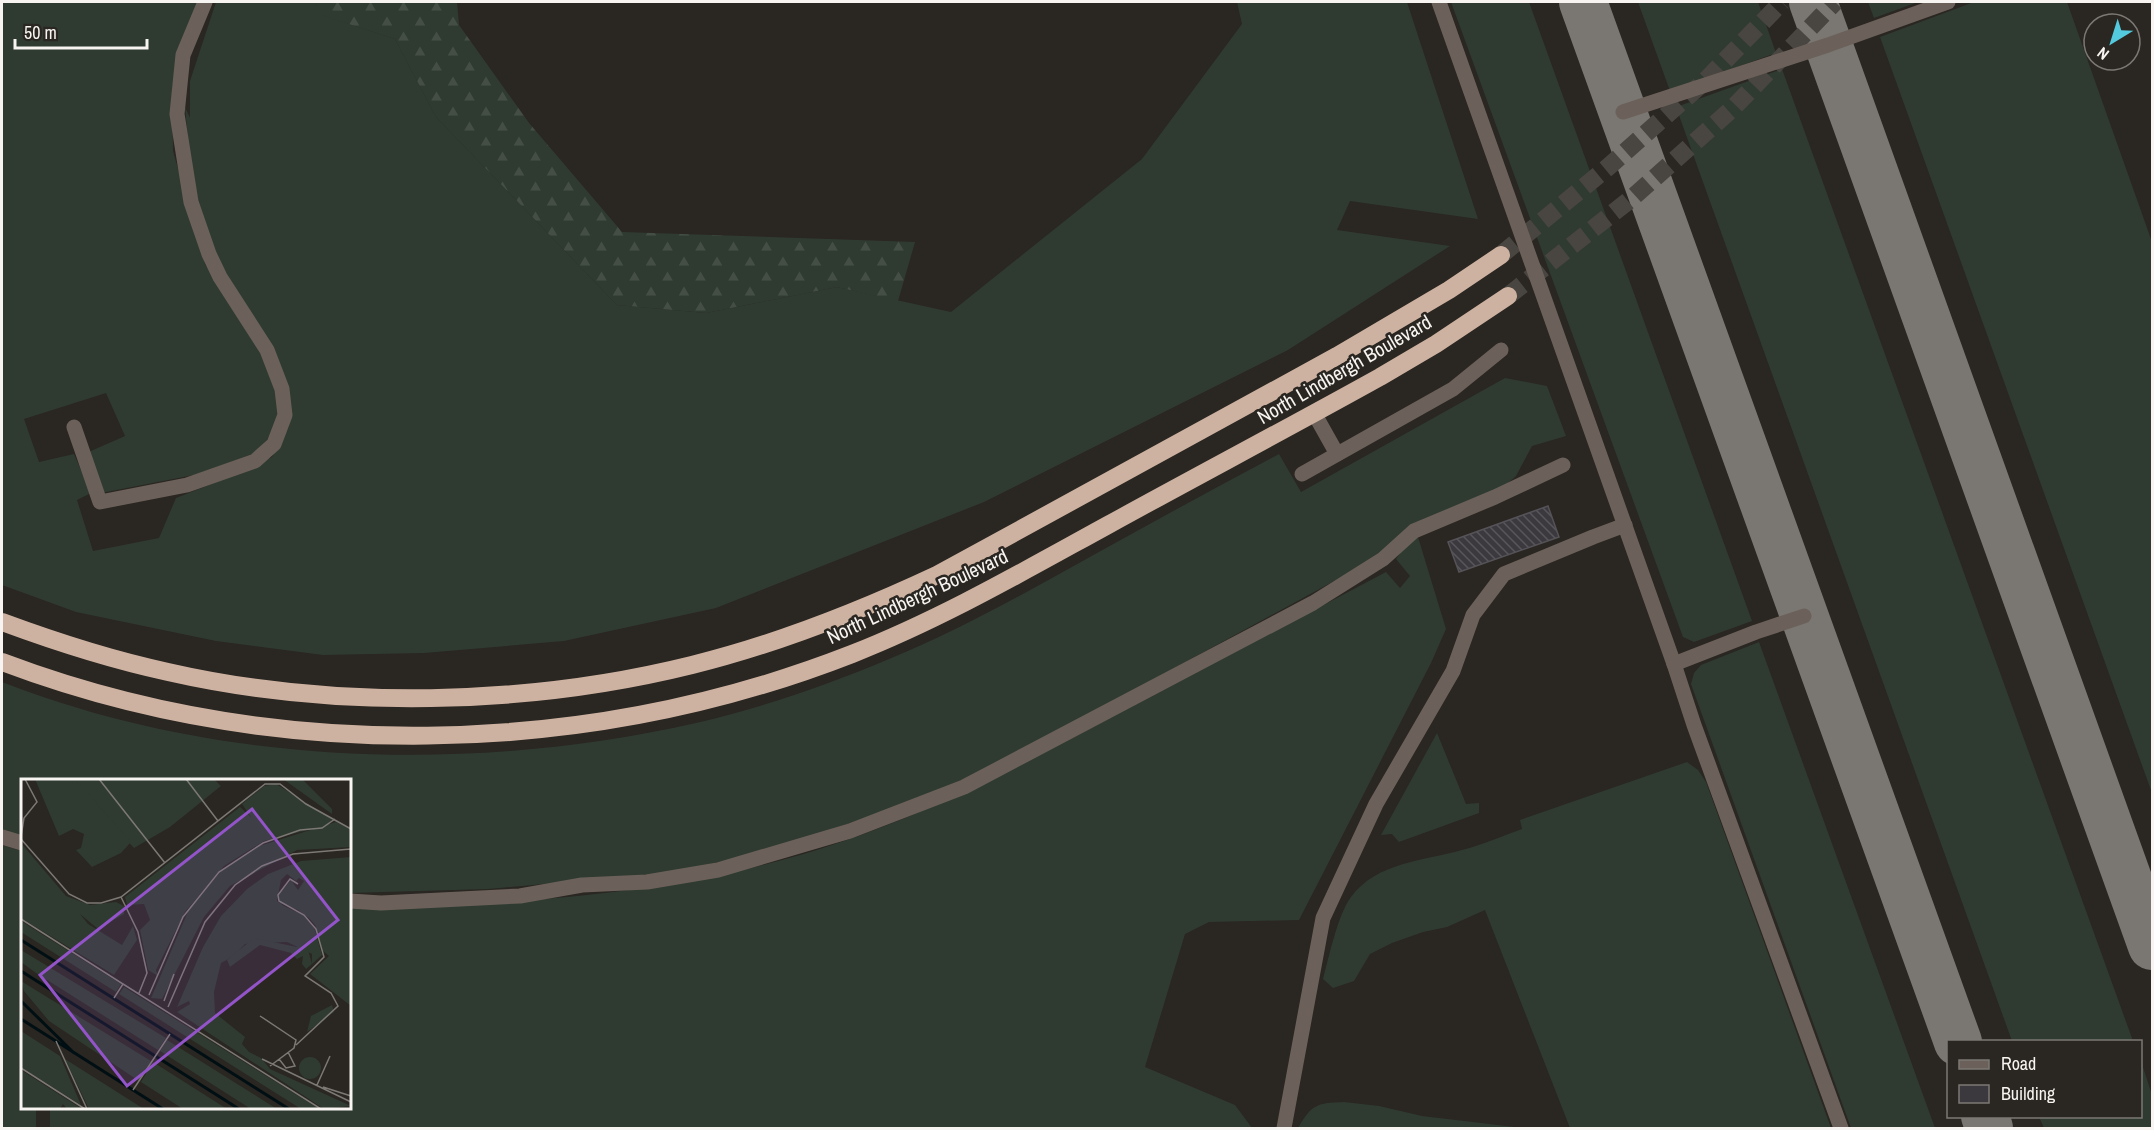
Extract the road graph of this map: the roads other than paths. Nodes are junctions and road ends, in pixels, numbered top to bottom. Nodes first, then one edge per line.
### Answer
1 (205, 2) edge
2 (1439, 2) edge
3 (1948, 2) edge
4 (1623, 112) dead end
5 (1501, 255) tunnel mouth
6 (1508, 296) tunnel mouth
7 (1502, 350) dead end
8 (1314, 413) junction
9 (74, 427) dead end
10 (1337, 454) junction
11 (1563, 465) dead end
12 (1302, 474) dead end
13 (1625, 525) junction
14 (1804, 616) dead end
15 (2, 622) edge
16 (2, 662) edge
17 (1674, 664) junction
18 (2, 837) edge
19 (21, 843) edge
20 (351, 901) edge
21 (1284, 1128) edge
22 (1841, 1128) edge

1 - 9 lane
2 - 13 lane
3 - 4 lane
5 - 15 highway, North Lindbergh Boulevard
6 - 8 highway, North Lindbergh Boulevard
7 - 10 lane
8 - 10 lane
8 - 16 highway, North Lindbergh Boulevard
10 - 12 lane
11 - 20 lane
13 - 17 lane
13 - 21 lane
14 - 17 lane
17 - 22 lane
18 - 19 lane

